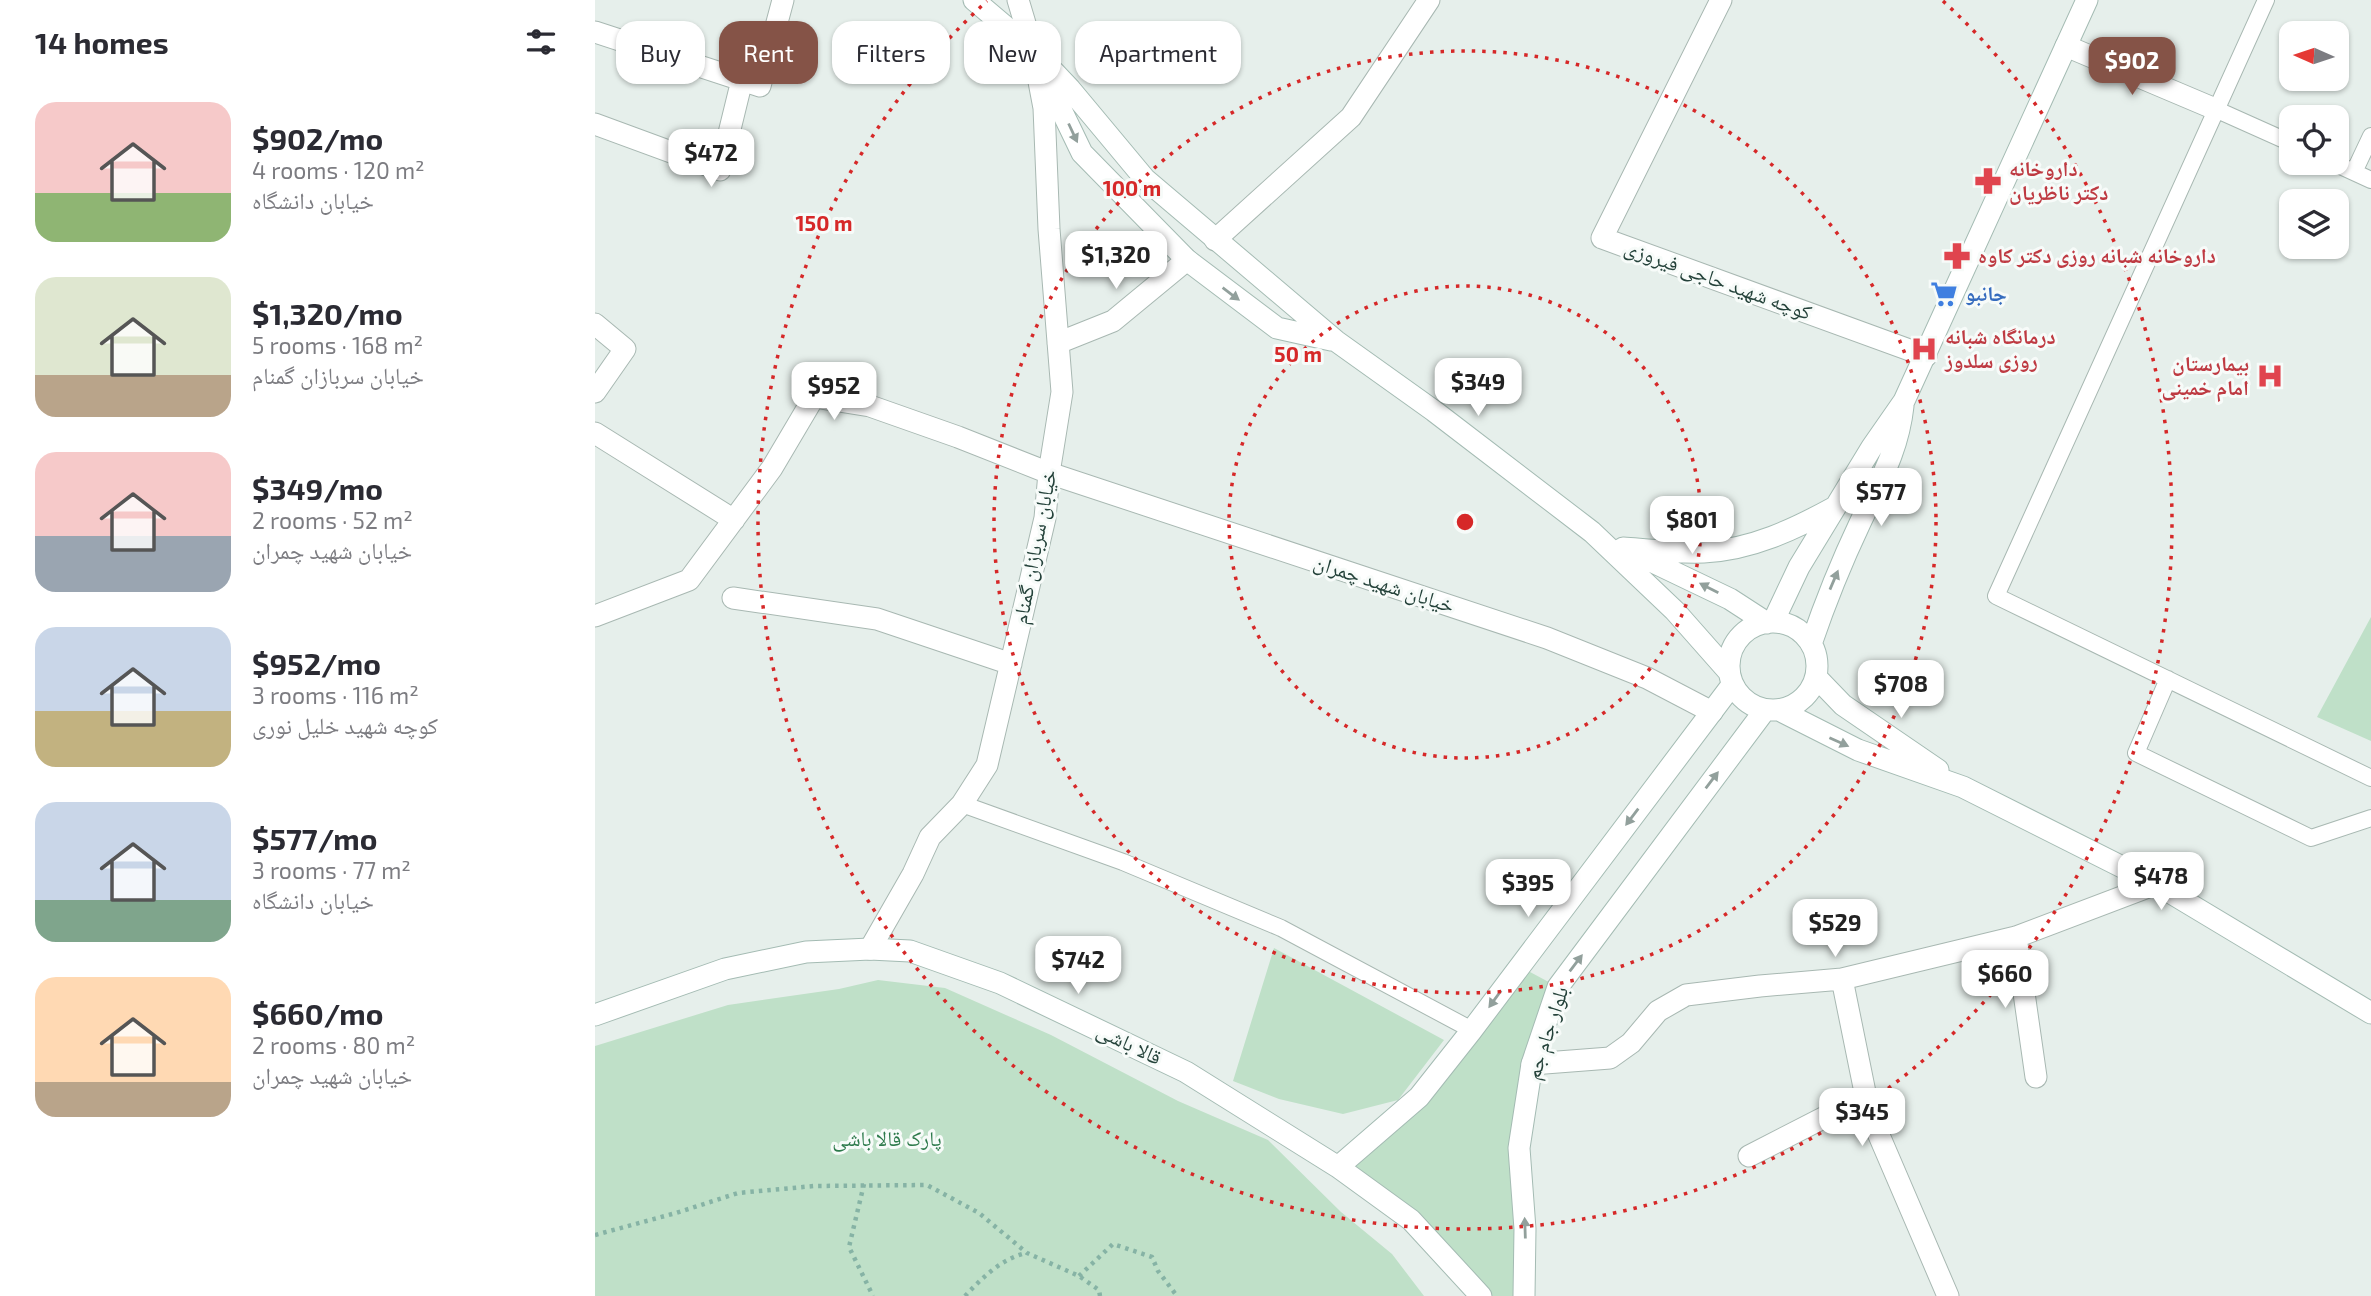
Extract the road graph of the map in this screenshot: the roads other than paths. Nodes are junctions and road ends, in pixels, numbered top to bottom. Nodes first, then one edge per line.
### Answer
1 (783, 0) edge
2 (974, 0) edge
3 (1018, 0) edge
4 (1429, 0) edge
5 (1721, 0) edge
6 (2087, 0) edge
7 (2266, 0) edge
8 (777, 21) edge
9 (999, 21) edge
10 (1024, 21) edge
11 (595, 32) edge
12 (2066, 46) junction
13 (719, 72) edge
14 (1061, 80) edge
15 (741, 84) edge
16 (1039, 84) edge
17 (1049, 84) edge
18 (2215, 110) junction
19 (595, 124) edge
20 (2371, 136) edge
21 (2279, 139) edge
22 (2349, 170) edge
23 (2354, 172) junction
24 (2371, 180) edge
25 (1215, 240) junction
26 (1187, 260) junction
27 (595, 324) edge
28 (1336, 341) junction
29 (1058, 343) junction
30 (1926, 356) junction
31 (595, 392) edge
32 (1904, 401) junction
33 (595, 433) edge
34 (1049, 473) junction
35 (1837, 506) junction
36 (734, 520) junction
37 (1592, 532) junction
38 (1623, 548) junction
39 (733, 598) dead end
40 (595, 616) edge
41 (1770, 622) junction
42 (1811, 644) junction
43 (1011, 664) junction
44 (1816, 677) junction
45 (1730, 678) junction
46 (2168, 679) junction
47 (1772, 710) junction
48 (1712, 712) junction
49 (2371, 778) edge
50 (1963, 787) junction
51 (962, 804) junction
52 (2371, 818) edge
53 (2156, 884) junction
54 (2016, 937) junction
55 (870, 949) junction
56 (1842, 979) junction
57 (2371, 1013) edge
58 (595, 1015) edge
59 (1472, 1030) junction
60 (1532, 1064) junction
61 (2036, 1077) dead end
62 (1866, 1096) junction
63 (1749, 1156) dead end
64 (1338, 1167) junction
65 (1481, 1296) edge
66 (1524, 1296) edge
67 (1948, 1296) edge

1 - 8 street
2 - 9 street
3 - 10 street
4 - 25 street
5 - 30 street, کوچه شهید حاجی فیروزی
6 - 12 street
7 - 18 lane
11 - 13 street
12 - 18 street
12 - 30 street
14 - 25 street
15 - 19 street
16 - 29 street, خیابان سربازان گمنام
17 -> 26 street
18 - 21 lane
18 - 46 lane
20 - 23 lane
22 - 23 lane
23 - 24 lane
25 - 28 street
26 -> 28 street
26 - 29 street
27 - 31 street
28 - 37 street
29 - 34 street, خیابان سربازان گمنام
30 - 32 street
32 - 35 street
42 -> 32 street
33 - 36 street
34 - 36 street, خیابان شهید چمران
34 - 43 street, خیابان سربازان گمنام
34 - 48 street, خیابان شهید چمران
35 - 38 street
35 - 41 street
36 - 40 street
37 - 38 street
37 - 45 street
41 -> 38 street
39 - 43 street
41 - 42 street
41 - 45 street
42 - 44 street
43 - 51 street, خیابان سربازان گمنام
44 - 47 street
44 - 50 street
45 - 47 street
45 - 48 street
46 - 49 lane
46 - 52 lane
47 -> 50 street
60 -> 47 street, بلوار جام جم
48 -> 59 street
50 - 53 street
51 - 55 street, خیابان سربازان گمنام
51 - 59 lane
53 - 54 street
53 - 57 street
54 - 56 street
54 - 61 street
55 - 58 street, قالا باشی
55 - 64 street, قالا باشی
56 - 60 street
56 - 62 street
59 - 64 street
66 -> 60 street, بلوار جام جم
62 - 63 street
62 - 67 street
64 - 65 street, قالا باشی

